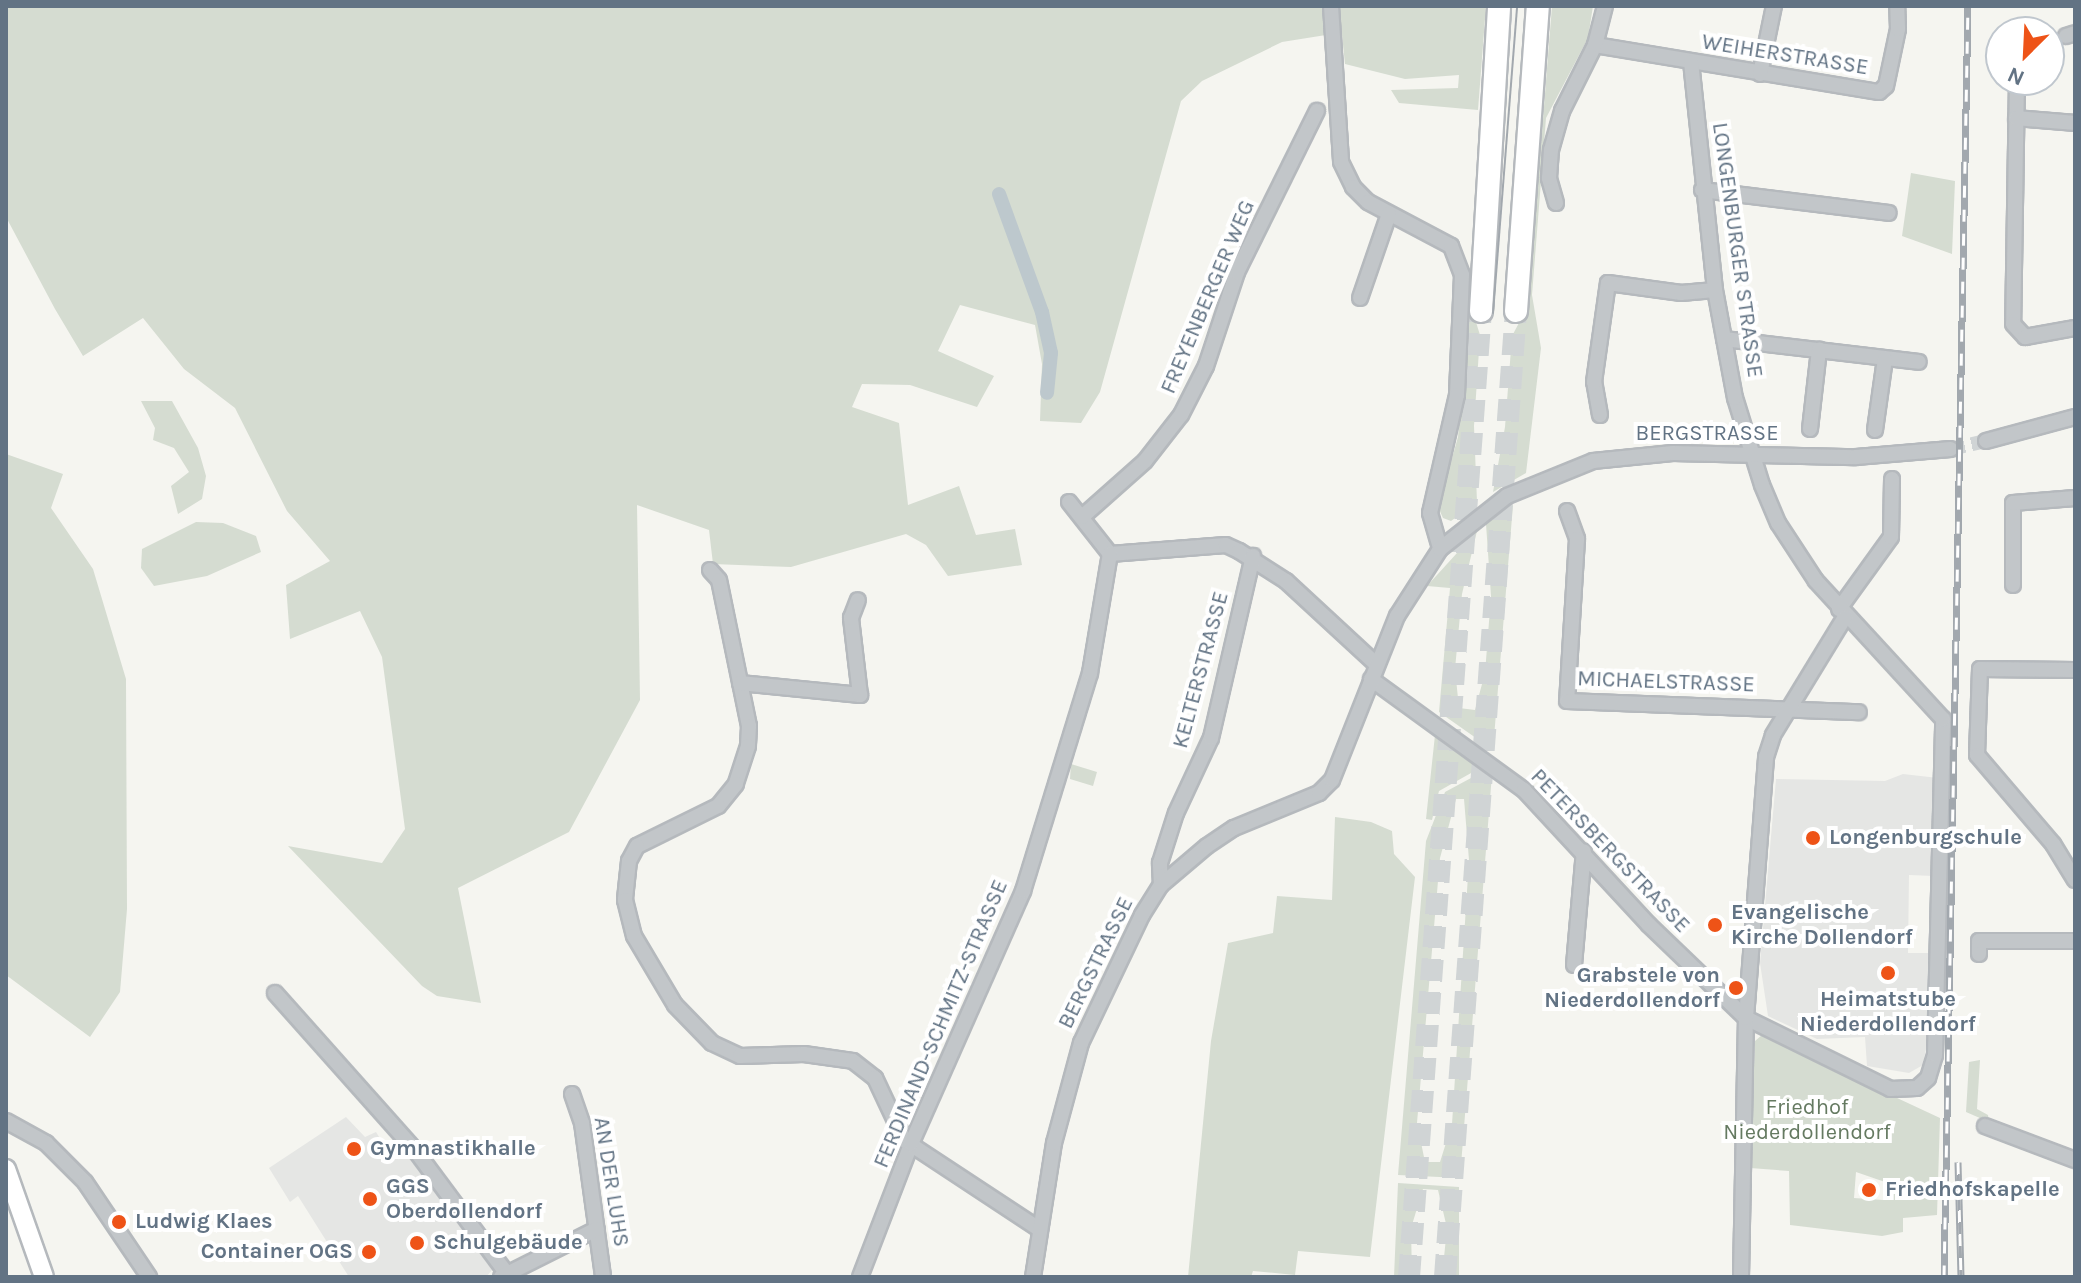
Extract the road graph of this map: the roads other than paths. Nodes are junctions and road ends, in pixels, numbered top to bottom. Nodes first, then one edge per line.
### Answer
1 (1331, 6) edge
2 (1499, 6) edge
3 (1538, 6) edge
4 (1605, 6) edge
5 (1774, 6) edge
6 (1897, 6) edge
7 (1595, 45) junction
8 (1691, 62) junction
9 (1760, 74) junction
10 (2017, 96) edge
11 (1317, 111) dead end
12 (2016, 118) junction
13 (2075, 123) edge
14 (1702, 190) junction
15 (1556, 203) dead end
16 (1889, 213) dead end
17 (1389, 214) junction
18 (1715, 290) junction
19 (1360, 298) dead end
20 (1481, 311) tunnel mouth
21 (1516, 311) tunnel mouth
22 (2075, 328) edge
23 (1724, 339) junction
24 (1819, 350) junction
25 (1885, 359) junction
26 (1919, 362) dead end
27 (1600, 415) dead end
28 (2075, 417) edge
29 (1810, 429) dead end
30 (1875, 430) dead end
31 (1986, 441) tunnel mouth
32 (1951, 449) tunnel mouth
33 (1751, 454) junction
34 (1892, 479) dead end
35 (2075, 498) edge
36 (1069, 502) dead end
37 (1567, 511) dead end
38 (1082, 517) junction
39 (1440, 549) junction
40 (1110, 554) junction
41 (1253, 556) junction
42 (710, 570) dead end
43 (2013, 585) dead end
44 (858, 600) dead end
45 (1842, 613) junction
46 (2075, 670) edge
47 (1374, 672) junction
48 (740, 683) junction
49 (1789, 708) junction
50 (1859, 712) dead end
51 (1584, 851) junction
52 (2075, 880) edge
53 (1161, 885) junction
54 (2075, 941) edge
55 (1979, 954) dead end
56 (1574, 965) dead end
57 (275, 993) dead end
58 (1746, 1018) junction
59 (1903, 1092) joint
60 (572, 1094) dead end
61 (6, 1121) edge
62 (1985, 1126) dead end
63 (911, 1144) junction
64 (2075, 1160) edge
65 (6, 1169) edge
66 (1043, 1208) junction
67 (1013, 1212) junction
68 (597, 1229) junction
69 (1039, 1229) junction
70 (504, 1275) edge
71 (44, 1277) edge
72 (149, 1277) edge
73 (603, 1277) edge
74 (860, 1277) edge
75 (1033, 1277) edge
76 (1741, 1277) edge

1 - 17 street
2 - 20 highway
3 - 21 highway
4 - 7 street
5 - 9 street
6 - 9 street, WEIHERSTRASSE
7 - 8 street, WEIHERSTRASSE
7 - 15 street
8 - 9 street, WEIHERSTRASSE
8 - 14 street, LONGENBURGER STRASSE
10 - 12 street
11 - 38 street, FREYENBERGER WEG
12 - 13 street
12 - 22 street
14 - 16 street
14 - 18 street, LONGENBURGER STRASSE
17 - 19 street
17 - 39 street
18 - 23 street, LONGENBURGER STRASSE
18 - 27 street
23 - 24 street
23 - 33 street, LONGENBURGER STRASSE
24 - 25 street
24 - 29 street
25 - 26 street
25 - 30 street
28 - 31 street
32 - 33 street, BERGSTRASSE
33 - 39 street, BERGSTRASSE
33 - 45 street, LONGENBURGER STRASSE
34 - 45 street
35 - 43 street
36 - 38 street
37 - 49 street, MICHAELSTRASSE
38 - 40 street
39 - 47 street, BERGSTRASSE
40 - 41 street
40 - 63 street, FERDINAND-SCHMITZ-STRASSE
41 - 47 street, PETERSBERGSTRASSE
41 - 53 street, KELTERSTRASSE
42 - 48 street
44 - 48 street
45 - 49 street
45 - 59 street, LONGENBURGER STRASSE
46 - 52 street
47 - 51 street, PETERSBERGSTRASSE
47 - 53 street, BERGSTRASSE
48 - 63 street
49 - 50 street, MICHAELSTRASSE
49 - 58 street
51 - 56 street
51 - 58 street, PETERSBERGSTRASSE
53 - 66 street, BERGSTRASSE
54 - 55 street
57 - 70 street
58 - 59 street, PETERSBERGSTRASSE
58 - 76 street
60 - 68 street, AN DER LUHS
61 - 72 street
62 - 64 street
63 - 67 street
63 - 74 street, FERDINAND-SCHMITZ-STRASSE
65 - 71 main road
66 - 67 street
66 - 69 street, BERGSTRASSE
67 - 69 street
68 - 70 street
68 - 73 street, AN DER LUHS
69 - 75 street, BERGSTRASSE

